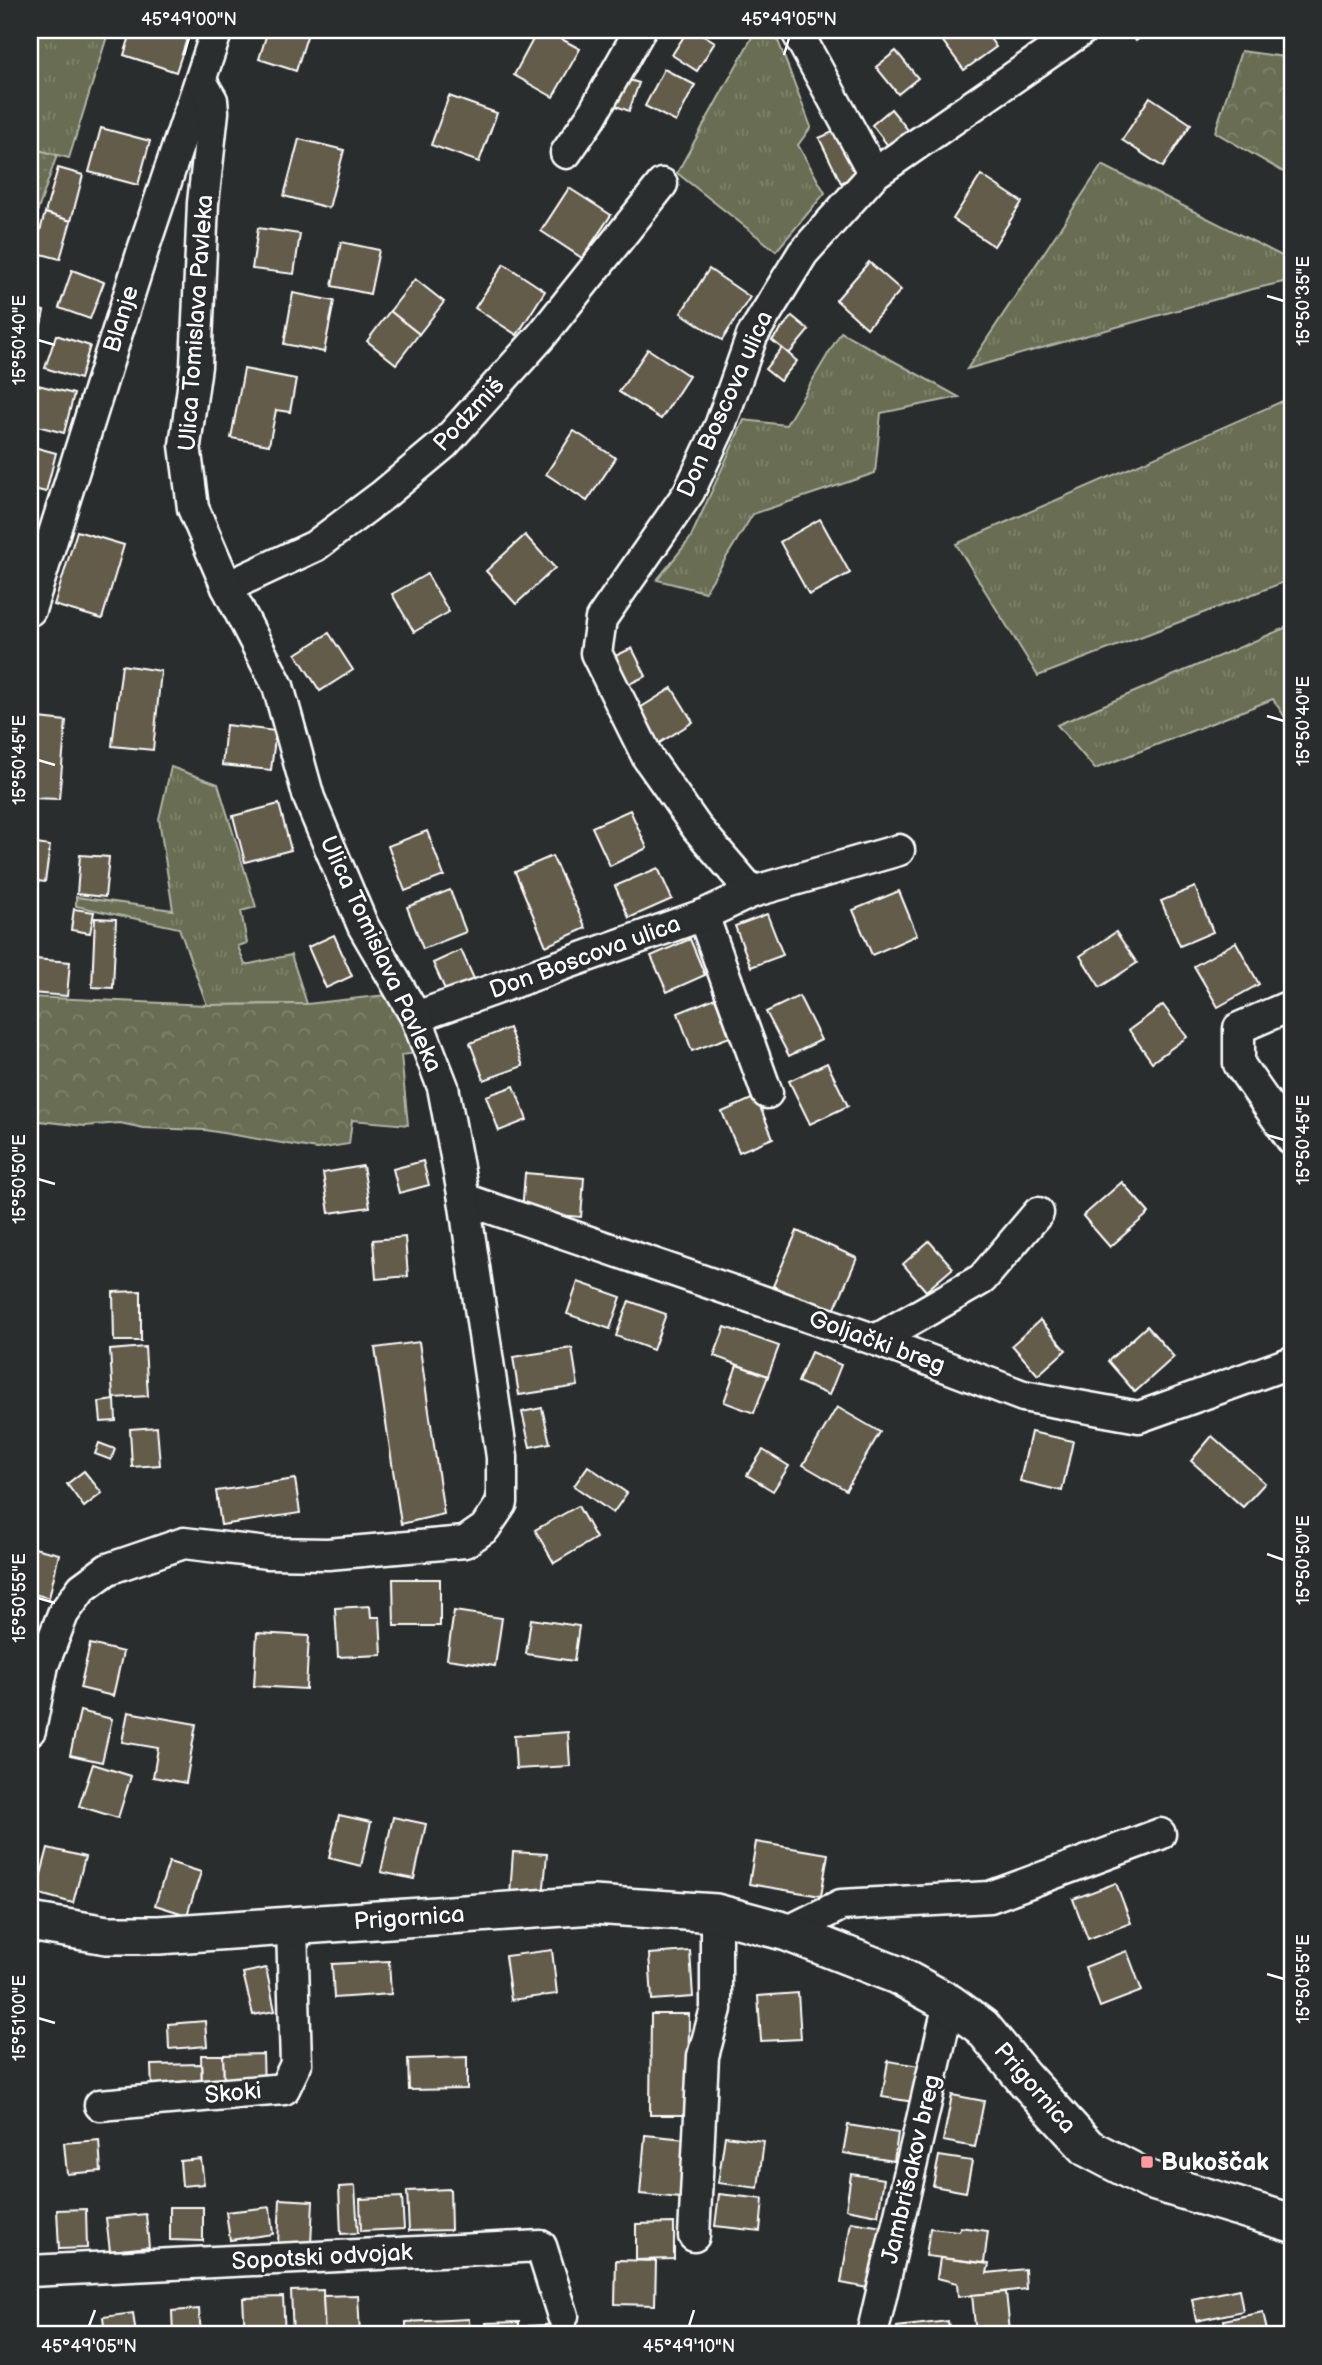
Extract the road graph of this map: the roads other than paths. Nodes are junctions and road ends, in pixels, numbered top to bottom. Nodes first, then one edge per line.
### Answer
1 (217, 30) edge
2 (640, 30) edge
3 (796, 30) edge
4 (1082, 30) edge
5 (201, 80) junction
6 (566, 153) dead end
7 (874, 174) junction
8 (662, 184) dead end
9 (227, 587) junction
10 (30, 610) edge
11 (899, 850) dead end
12 (752, 892) junction
13 (703, 915) junction
14 (1292, 1005) edge
15 (416, 1017) junction
16 (767, 1093) dead end
17 (1292, 1140) edge
18 (464, 1199) junction
19 (1038, 1213) dead end
20 (876, 1340) junction
21 (1292, 1362) edge
22 (30, 1730) edge
23 (1160, 1835) dead end
24 (716, 1913) junction
25 (30, 1922) edge
26 (292, 1927) junction
27 (787, 1932) junction
28 (949, 2003) junction
29 (100, 2105) dead end
30 (1291, 2226) edge
31 (694, 2236) dead end
32 (30, 2271) edge
33 (563, 2316) dead end
34 (872, 2335) edge

1 - 5 street, Blanje
2 - 6 street
3 - 7 street
4 - 7 street, Don Boscova ulica
5 - 9 street, Ulica Tomislava Pavleka
5 - 10 street, Blanje
7 - 12 street, Don Boscova ulica
8 - 9 street, Podzmiš
9 - 15 street, Ulica Tomislava Pavleka
11 - 12 street, Don Boscova ulica
12 - 13 street, Don Boscova ulica
13 - 15 street, Don Boscova ulica
13 - 16 street
14 - 17 street
15 - 18 street, Ulica Tomislava Pavleka
18 - 20 street, Goljački breg
18 - 22 street, Ulica Tomislava Pavleka
19 - 20 street
20 - 21 street, Goljački breg
23 - 27 street
24 - 26 street, Prigornica
24 - 27 street, Prigornica
24 - 31 street
25 - 26 street, Prigornica
26 - 29 street, Skoki
27 - 28 street, Prigornica
28 - 30 street, Prigornica
28 - 34 street, Jambrišakov breg
32 - 33 street, Sopotski odvojak

